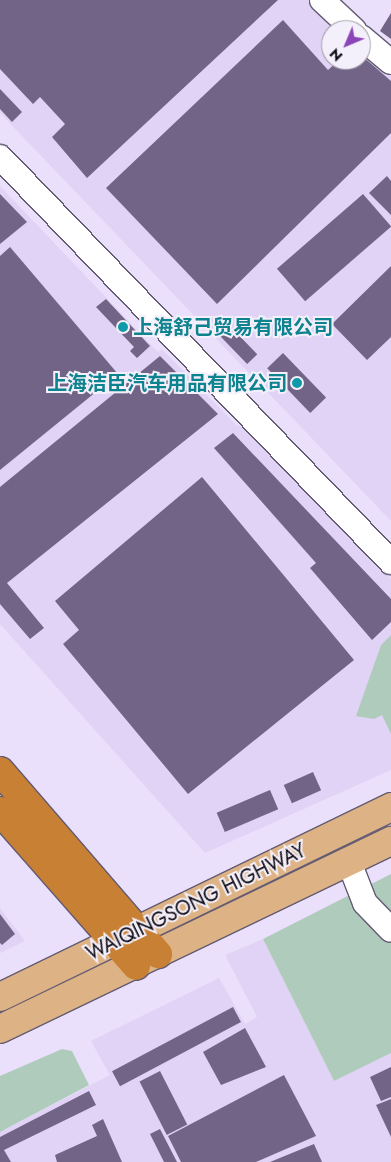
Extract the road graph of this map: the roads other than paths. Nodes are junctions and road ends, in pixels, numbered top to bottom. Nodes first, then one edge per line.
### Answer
1 (322, 0) edge
2 (343, 20) edge
3 (371, 45) edge
4 (391, 62) edge
5 (0, 157) edge
6 (391, 562) edge
7 (0, 771) edge
8 (391, 807) edge
9 (0, 811) edge
10 (391, 841) edge
11 (349, 862) junction
12 (391, 930) edge
13 (127, 937) junction
14 (147, 960) junction
15 (0, 997) edge
16 (0, 1029) edge

1 - 2 street
3 - 4 street
5 - 6 street
7 - 13 highway
8 - 13 main road, WAIQINGSONG HIGHWAY
9 - 13 highway
10 - 11 main road, WAIQINGSONG HIGHWAY
11 - 12 street
11 - 14 main road, WAIQINGSONG HIGHWAY
13 - 14 highway
13 - 15 main road, WAIQINGSONG HIGHWAY
14 - 16 main road, WAIQINGSONG HIGHWAY

